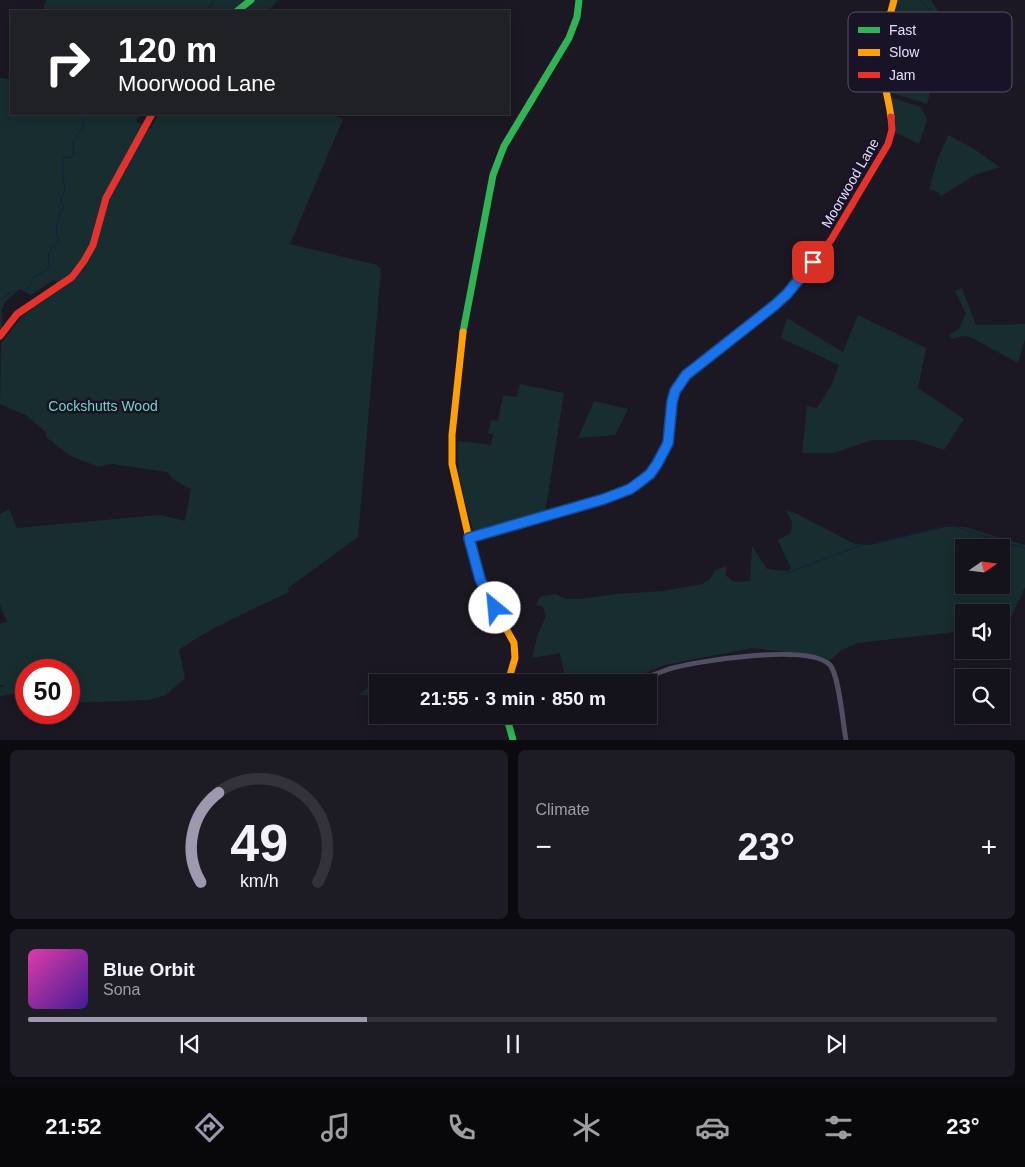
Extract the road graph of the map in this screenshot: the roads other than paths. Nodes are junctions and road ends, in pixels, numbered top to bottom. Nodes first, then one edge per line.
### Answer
1 (251, 0) edge
2 (578, 0) edge
3 (238, 10) edge
4 (886, 92) edge
5 (151, 115) edge
6 (0, 336) edge
7 (469, 538) junction
8 (510, 674) edge
9 (654, 674) edge
10 (509, 724) edge
11 (513, 740) edge
12 (846, 740) edge

1 - 3 main road
2 - 7 main road
4 - 7 main road, Moorwood Lane
5 - 6 main road
7 - 8 main road
9 - 12 street
10 - 11 main road

